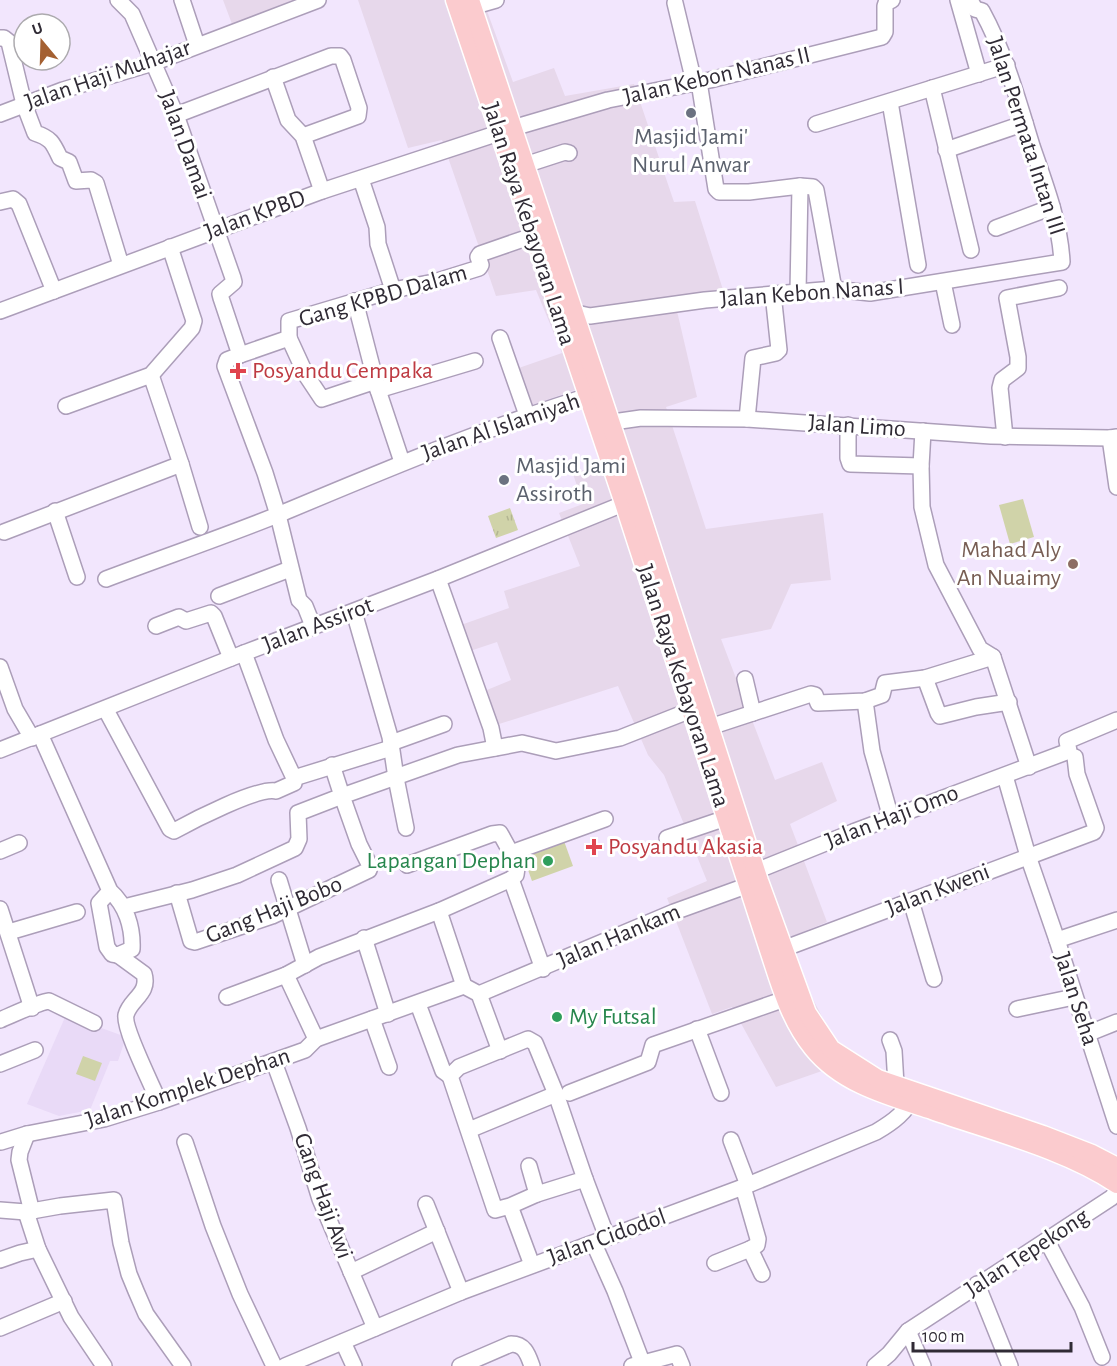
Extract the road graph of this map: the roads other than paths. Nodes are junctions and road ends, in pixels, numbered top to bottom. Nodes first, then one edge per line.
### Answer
1 (118, 0) edge
2 (182, 0) edge
3 (318, 0) edge
4 (496, 0) edge
5 (892, 0) edge
6 (958, 0) edge
7 (970, 0) edge
8 (675, 3) dead end
9 (464, 4) edge
10 (983, 5) edge
11 (0, 38) edge
12 (197, 45) junction
13 (153, 63) junction
14 (1007, 65) junction
15 (979, 74) junction
16 (273, 77) junction
17 (697, 82) junction
18 (932, 88) junction
19 (890, 102) junction
20 (24, 104) junction
21 (0, 114) edge
22 (176, 115) junction
23 (1025, 123) junction
24 (816, 124) dead end
25 (506, 131) junction
26 (303, 136) junction
27 (946, 150) junction
28 (569, 153) dead end
29 (525, 165) junction
30 (362, 179) junction
31 (801, 186) junction
32 (322, 191) junction
33 (0, 202) edge
34 (1052, 207) junction
35 (996, 228) dead end
36 (215, 229) junction
37 (532, 236) junction
38 (170, 247) junction
39 (971, 250) dead end
40 (1062, 262) joint
41 (121, 265) junction
42 (918, 265) dead end
43 (943, 282) junction
44 (1059, 288) dead end
45 (834, 289) junction
46 (393, 290) junction
47 (54, 291) junction
48 (798, 292) junction
49 (355, 301) junction
50 (774, 303) dead end
51 (0, 311) edge
52 (568, 317) junction
53 (952, 325) dead end
54 (289, 338) junction
55 (500, 338) dead end
56 (240, 355) junction
57 (475, 361) dead end
58 (151, 375) junction
59 (377, 385) junction
60 (594, 394) junction
61 (66, 406) dead end
62 (527, 415) junction
63 (747, 419) junction
64 (604, 423) junction
65 (848, 425) junction
66 (923, 431) junction
67 (1005, 436) junction
68 (1113, 438) edge
69 (402, 462) junction
70 (181, 464) junction
71 (921, 466) junction
72 (1117, 487) edge
73 (630, 501) junction
74 (55, 511) junction
75 (278, 515) junction
76 (200, 527) dead end
77 (4, 532) dead end
78 (290, 569) junction
79 (78, 577) dead end
80 (106, 579) dead end
81 (438, 579) junction
82 (219, 596) dead end
83 (354, 612) junction
84 (156, 626) dead end
85 (313, 626) junction
86 (237, 656) junction
87 (993, 657) junction
88 (0, 667) edge
89 (925, 678) junction
90 (745, 679) dead end
91 (689, 685) junction
92 (865, 701) junction
93 (1009, 702) junction
94 (106, 710) junction
95 (691, 710) junction
96 (753, 713) junction
97 (1117, 720) edge
98 (444, 724) dead end
99 (710, 727) junction
100 (36, 736) junction
101 (391, 746) junction
102 (495, 748) junction
103 (0, 750) edge
104 (1075, 757) dead end
105 (332, 765) junction
106 (1029, 767) junction
107 (1005, 776) junction
108 (294, 778) junction
109 (396, 778) junction
110 (342, 796) junction
111 (726, 818) junction
112 (891, 818) junction
113 (605, 819) dead end
114 (406, 828) dead end
115 (667, 838) dead end
116 (19, 843) dead end
117 (0, 851) edge
118 (511, 853) junction
119 (1028, 856) junction
120 (407, 865) dead end
121 (511, 879) junction
122 (754, 879) junction
123 (279, 880) dead end
124 (110, 891) junction
125 (177, 893) junction
126 (910, 901) junction
127 (124, 907) junction
128 (0, 909) edge
129 (287, 909) junction
130 (439, 910) junction
131 (77, 912) dead end
132 (1117, 920) edge
133 (9, 932) junction
134 (364, 938) junction
135 (1057, 940) junction
136 (776, 951) junction
137 (118, 955) junction
138 (305, 965) junction
139 (543, 969) junction
140 (286, 975) junction
141 (934, 979) dead end
142 (464, 986) junction
143 (479, 994) junction
144 (227, 997) dead end
145 (1074, 997) junction
146 (785, 999) junction
147 (418, 1004) junction
148 (32, 1008) junction
149 (1017, 1009) dead end
150 (388, 1014) junction
151 (372, 1019) junction
152 (0, 1020) edge
153 (1117, 1022) edge
154 (93, 1023) dead end
155 (697, 1029) junction
156 (1087, 1034) junction
157 (316, 1040) junction
158 (890, 1040) dead end
159 (35, 1050) dead end
160 (500, 1051) junction
161 (273, 1062) junction
162 (0, 1064) edge
163 (389, 1067) dead end
164 (450, 1076) junction
165 (896, 1085) junction
166 (563, 1093) junction
167 (721, 1093) dead end
168 (1112, 1093) edge
169 (914, 1098) junction
170 (159, 1102) junction
171 (1117, 1126) edge
172 (469, 1130) junction
173 (8, 1139) edge
174 (731, 1140) dead end
175 (185, 1142) dead end
176 (529, 1166) dead end
177 (1117, 1167) edge
178 (585, 1179) junction
179 (1117, 1184) edge
180 (745, 1186) junction
181 (1117, 1192) edge
182 (537, 1194) junction
183 (426, 1204) dead end
184 (510, 1206) junction
185 (0, 1210) edge
186 (26, 1212) junction
187 (436, 1231) junction
188 (600, 1240) junction
189 (1047, 1241) junction
190 (750, 1249) junction
191 (38, 1250) junction
192 (0, 1260) edge
193 (715, 1263) dead end
194 (532, 1265) junction
195 (351, 1272) junction
196 (762, 1274) dead end
197 (977, 1284) junction
198 (461, 1292) junction
199 (64, 1301) junction
200 (0, 1328) edge
201 (375, 1328) junction
202 (908, 1331) junction
203 (342, 1342) junction
204 (1102, 1357) dead end
205 (637, 1364) edge
206 (104, 1366) edge
207 (183, 1366) edge
208 (274, 1366) edge
209 (285, 1366) edge
210 (354, 1366) edge
211 (460, 1366) edge
212 (532, 1366) edge
213 (682, 1366) edge
214 (875, 1366) edge
215 (923, 1366) edge
216 (1010, 1366) edge

1 - 13 street, Jalan Damai
2 - 12 street
3 - 12 street, Jalan Haji Muhajar
4 - 9 street
5 - 17 street, Jalan Kebon Nanas II
6 - 15 street
7 - 10 street, Jalan Permata Intan III
8 - 17 street
9 - 25 main road, Jalan Raya Kebayoran Lama
10 - 14 street, Jalan Permata Intan III
11 - 20 street
12 - 13 street, Jalan Haji Muhajar
13 - 20 street, Jalan Haji Muhajar
13 - 22 street, Jalan Damai
14 - 15 street
14 - 23 street, Jalan Permata Intan III
15 - 18 street
16 - 22 street
16 - 26 street
16 - 26 street
17 - 25 street, Jalan Kebon Nanas II
17 - 31 street
18 - 19 street
18 - 27 street
19 - 24 street
19 - 42 street
20 - 21 street, Jalan Haji Muhajar
20 - 41 street
22 - 36 street, Jalan Damai
23 - 27 street
23 - 34 street, Jalan Permata Intan III
25 - 29 main road, Jalan Raya Kebayoran Lama
25 - 30 street, Jalan KPBD
25 - 37 main road, Jalan Raya Kebayoran Lama
26 - 32 street
27 - 39 street
28 - 29 street
29 - 52 main road, Jalan Raya Kebayoran Lama
30 - 32 street, Jalan KPBD
30 - 46 street
31 - 45 street
31 - 48 street
32 - 36 street, Jalan KPBD
33 - 47 street
34 - 35 street
34 - 40 street, Jalan Permata Intan III
36 - 38 street, Jalan KPBD
36 - 56 street
37 - 46 street, Gang KPBD Dalam
37 - 52 main road, Jalan Raya Kebayoran Lama
38 - 41 street, Jalan KPBD
38 - 58 street
40 - 43 street, Jalan Kebon Nanas I
41 - 47 street, Jalan KPBD
43 - 45 street, Jalan Kebon Nanas I
43 - 53 street
44 - 67 street
45 - 48 street, Jalan Kebon Nanas I
46 - 49 street, Gang KPBD Dalam
47 - 51 street, Jalan KPBD
48 - 52 street, Jalan Kebon Nanas I
49 - 54 street, Gang KPBD Dalam
49 - 59 street, Jalan Al Islamiyah
50 - 63 street
52 - 60 main road, Jalan Raya Kebayoran Lama
54 - 56 street, Gang KPBD Dalam
54 - 59 street
55 - 62 street
56 - 75 street
57 - 59 street
58 - 61 street
58 - 70 street
59 - 69 street, Jalan Al Islamiyah
60 - 62 street, Jalan Al Islamiyah
60 - 64 main road, Jalan Raya Kebayoran Lama
62 - 69 street, Jalan Al Islamiyah
63 - 64 street, Jalan Limo
63 - 65 street, Jalan Limo
64 - 73 main road, Jalan Raya Kebayoran Lama
65 - 66 street, Jalan Limo
65 - 71 street
66 - 67 street, Jalan Limo
66 - 71 street
67 - 68 street, Jalan Limo
68 - 72 street
69 - 75 street, Jalan Al Islamiyah
70 - 74 street
70 - 76 street
71 - 87 street
73 - 81 street, Jalan Assirot
73 - 91 main road, Jalan Raya Kebayoran Lama
74 - 77 street
74 - 79 street
75 - 78 street
75 - 80 street, Jalan Al Islamiyah
78 - 82 street
78 - 85 street
81 - 83 street, Jalan Assirot
81 - 102 street
83 - 85 street, Jalan Assirot
83 - 101 street
84 - 86 street
85 - 86 street, Jalan Assirot
86 - 94 street, Jalan Assirot
86 - 108 street
87 - 89 street
87 - 93 street
88 - 100 street
89 - 92 street
89 - 93 street
90 - 96 street
91 - 95 main road, Jalan Raya Kebayoran Lama
91 - 99 main road, Jalan Raya Kebayoran Lama
92 - 96 street
92 - 112 street
93 - 106 street
94 - 100 street, Jalan Assirot
94 - 108 street
95 - 102 street
95 - 111 main road, Jalan Raya Kebayoran Lama
96 - 99 street
97 - 106 street, Jalan Haji Omo
98 - 101 street
99 - 122 main road, Jalan Raya Kebayoran Lama
100 - 103 street, Jalan Assirot
100 - 124 street
101 - 105 street
101 - 109 street
102 - 109 street
104 - 119 street, Jalan Kweni
105 - 108 street
105 - 110 street
106 - 107 street, Jalan Haji Omo
107 - 112 street, Jalan Haji Omo
107 - 119 street
109 - 110 street
109 - 114 street
110 - 125 street
110 - 129 street, Gang Haji Bobo
111 - 115 street
111 - 122 main road, Jalan Raya Kebayoran Lama
112 - 122 street, Jalan Haji Omo
113 - 118 street
116 - 117 street
118 - 120 street
118 - 121 street
119 - 126 street, Jalan Kweni
119 - 135 street, Jalan Seha
121 - 130 street
121 - 139 street
122 - 136 main road, Jalan Raya Kebayoran Lama
122 - 139 street, Jalan Hankam
123 - 129 street
124 - 127 street
124 - 137 street
125 - 127 street
125 - 129 street, Gang Haji Bobo
126 - 136 street, Jalan Kweni
126 - 141 street
127 - 137 street
128 - 133 street
129 - 138 street
130 - 134 street
130 - 142 street
131 - 133 street
132 - 135 street, Jalan Seha
133 - 148 street
134 - 138 street
134 - 150 street
135 - 145 street, Jalan Seha
136 - 146 main road, Jalan Raya Kebayoran Lama
136 - 165 main road, Jalan Raya Kebayoran Lama
137 - 170 street
138 - 140 street
139 - 143 street, Jalan Hankam
140 - 144 street
140 - 157 street, Jalan Komplek Dephan
142 - 143 street
142 - 147 street
143 - 160 street
145 - 149 street
145 - 156 street, Jalan Seha
146 - 155 street
146 - 169 main road, Jalan Raya Kebayoran Lama
147 - 150 street
147 - 164 street
148 - 152 street
148 - 154 street
150 - 151 street
151 - 157 street
151 - 163 street
153 - 156 street
155 - 166 street
155 - 167 street
156 - 168 street, Jalan Seha
157 - 161 street, Jalan Komplek Dephan
158 - 165 street
159 - 162 street
160 - 164 street
160 - 166 street
161 - 170 street, Jalan Komplek Dephan
161 - 195 street, Gang Haji Awi
164 - 172 street
165 - 169 main road, Jalan Raya Kebayoran Lama
166 - 172 street
166 - 178 street
168 - 171 street, Jalan Seha
169 - 177 main road, Jalan Raya Kebayoran Lama
169 - 179 main road, Jalan Raya Kebayoran Lama
169 - 180 street, Jalan Cidodol
170 - 173 street, Jalan Komplek Dephan
172 - 184 street
173 - 186 street
174 - 180 street
175 - 208 street
176 - 182 street
178 - 182 street
178 - 188 street
180 - 188 street, Jalan Cidodol
180 - 190 street
181 - 189 street, Jalan Tepekong
182 - 184 street
183 - 187 street
184 - 194 street
185 - 186 street
186 - 191 street
186 - 207 street
187 - 195 street
187 - 198 street
188 - 194 street, Jalan Cidodol
188 - 205 street
189 - 197 street, Jalan Tepekong
189 - 204 street
190 - 193 street
190 - 196 street
191 - 192 street
191 - 199 street
194 - 198 street, Jalan Cidodol
195 - 201 street, Gang Haji Awi
197 - 202 street, Jalan Tepekong
197 - 216 street
198 - 201 street, Jalan Cidodol
199 - 200 street
199 - 206 street
201 - 203 street, Jalan Cidodol
202 - 214 street, Jalan Tepekong
202 - 215 street
203 - 209 street, Jalan Cidodol
203 - 210 street
205 - 213 street
211 - 212 street

